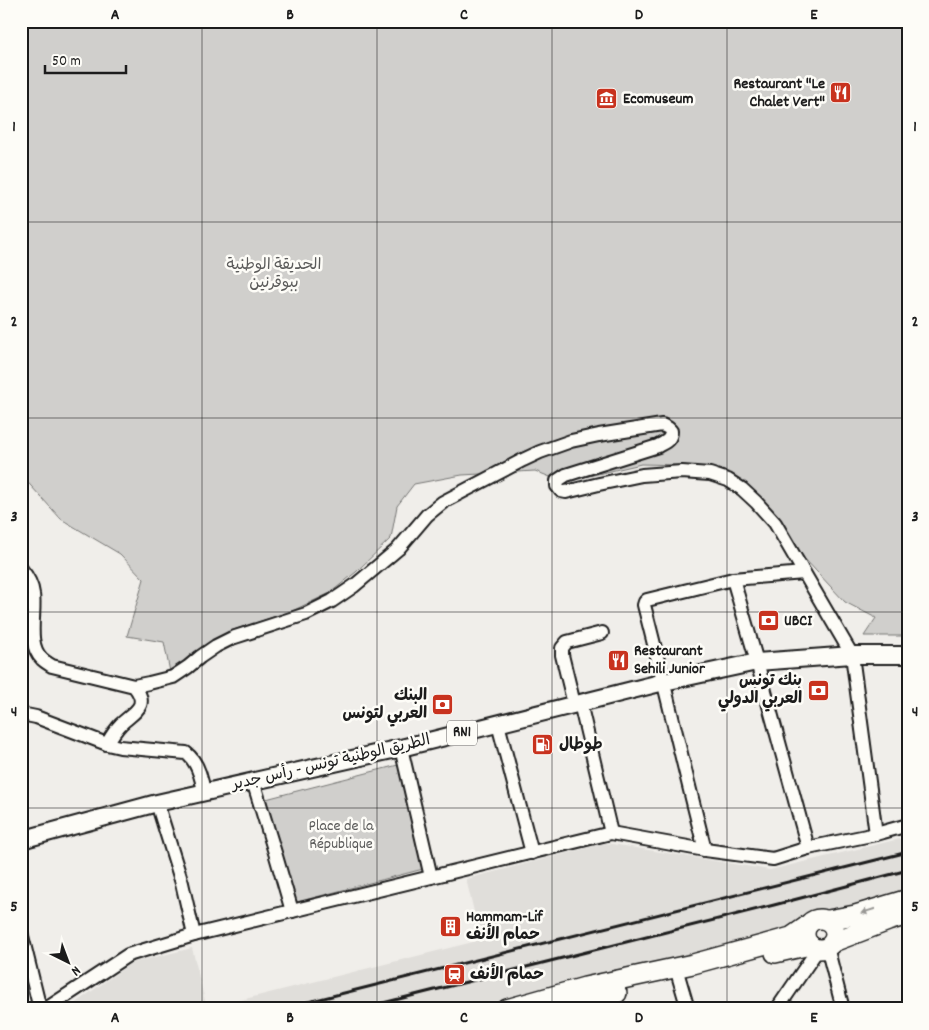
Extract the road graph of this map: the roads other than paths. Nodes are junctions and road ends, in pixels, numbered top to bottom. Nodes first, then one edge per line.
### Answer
1 (21, 568) edge
2 (804, 573) junction
3 (733, 579) junction
4 (602, 633) dead end
5 (852, 655) junction
6 (908, 656) edge
7 (757, 662) junction
8 (664, 682) junction
9 (134, 686) junction
10 (577, 703) junction
11 (21, 714) edge
12 (498, 724) junction
13 (107, 744) junction
14 (401, 748) junction
15 (253, 781) junction
16 (204, 793) junction
17 (157, 804) junction
18 (908, 825) edge
19 (611, 833) junction
20 (876, 834) junction
21 (21, 840) edge
22 (808, 848) junction
23 (705, 850) junction
24 (532, 853) junction
25 (431, 877) junction
26 (908, 899) edge
27 (292, 911) junction
28 (908, 915) edge
29 (828, 920) junction
30 (807, 926) junction
31 (21, 932) edge
32 (194, 935) junction
33 (822, 945) junction
34 (678, 973) junction
35 (40, 1009) edge
36 (46, 1009) edge
37 (506, 1009) edge
38 (553, 1009) edge
39 (688, 1009) edge
40 (777, 1009) edge
41 (843, 1009) edge

1 - 9 street
2 - 3 street
2 - 5 street
2 - 9 street
3 - 7 street
3 - 8 street
4 - 10 street
5 - 6 main road, الطريق الوطنية تونس - رأس جدير / RN1
5 - 7 main road, الطريق الوطنية تونس - رأس جدير / RN1
5 - 20 street
7 - 8 main road, الطريق الوطنية تونس - رأس جدير / RN1
7 - 22 street
8 - 10 main road, الطريق الوطنية تونس - رأس جدير / RN1
8 - 23 street
9 - 13 street
10 - 12 main road, الطريق الوطنية تونس - رأس جدير / RN1
10 - 19 street
11 - 13 street
12 - 14 main road, الطريق الوطنية تونس - رأس جدير / RN1
12 - 24 street
13 - 16 street
14 - 15 main road, الطريق الوطنية تونس - رأس جدير / RN1
14 - 25 street
15 - 16 main road, الطريق الوطنية تونس - رأس جدير / RN1
15 - 27 street
16 - 17 main road, الطريق الوطنية تونس - رأس جدير / RN1
17 - 21 main road, الطريق الوطنية تونس - رأس جدير / RN1
17 - 32 street
18 - 20 street
19 - 23 street
19 - 24 street
20 - 22 street
22 - 23 street
24 - 25 street
25 - 27 street
26 -> 29 highway
27 - 32 street
28 - 33 highway
29 - 30 highway
29 - 33 highway
30 - 33 highway
30 - 34 highway
31 - 35 street
32 - 36 street
33 - 34 highway
33 - 40 street
33 - 41 street
34 - 37 highway
34 - 38 highway
34 - 39 street

